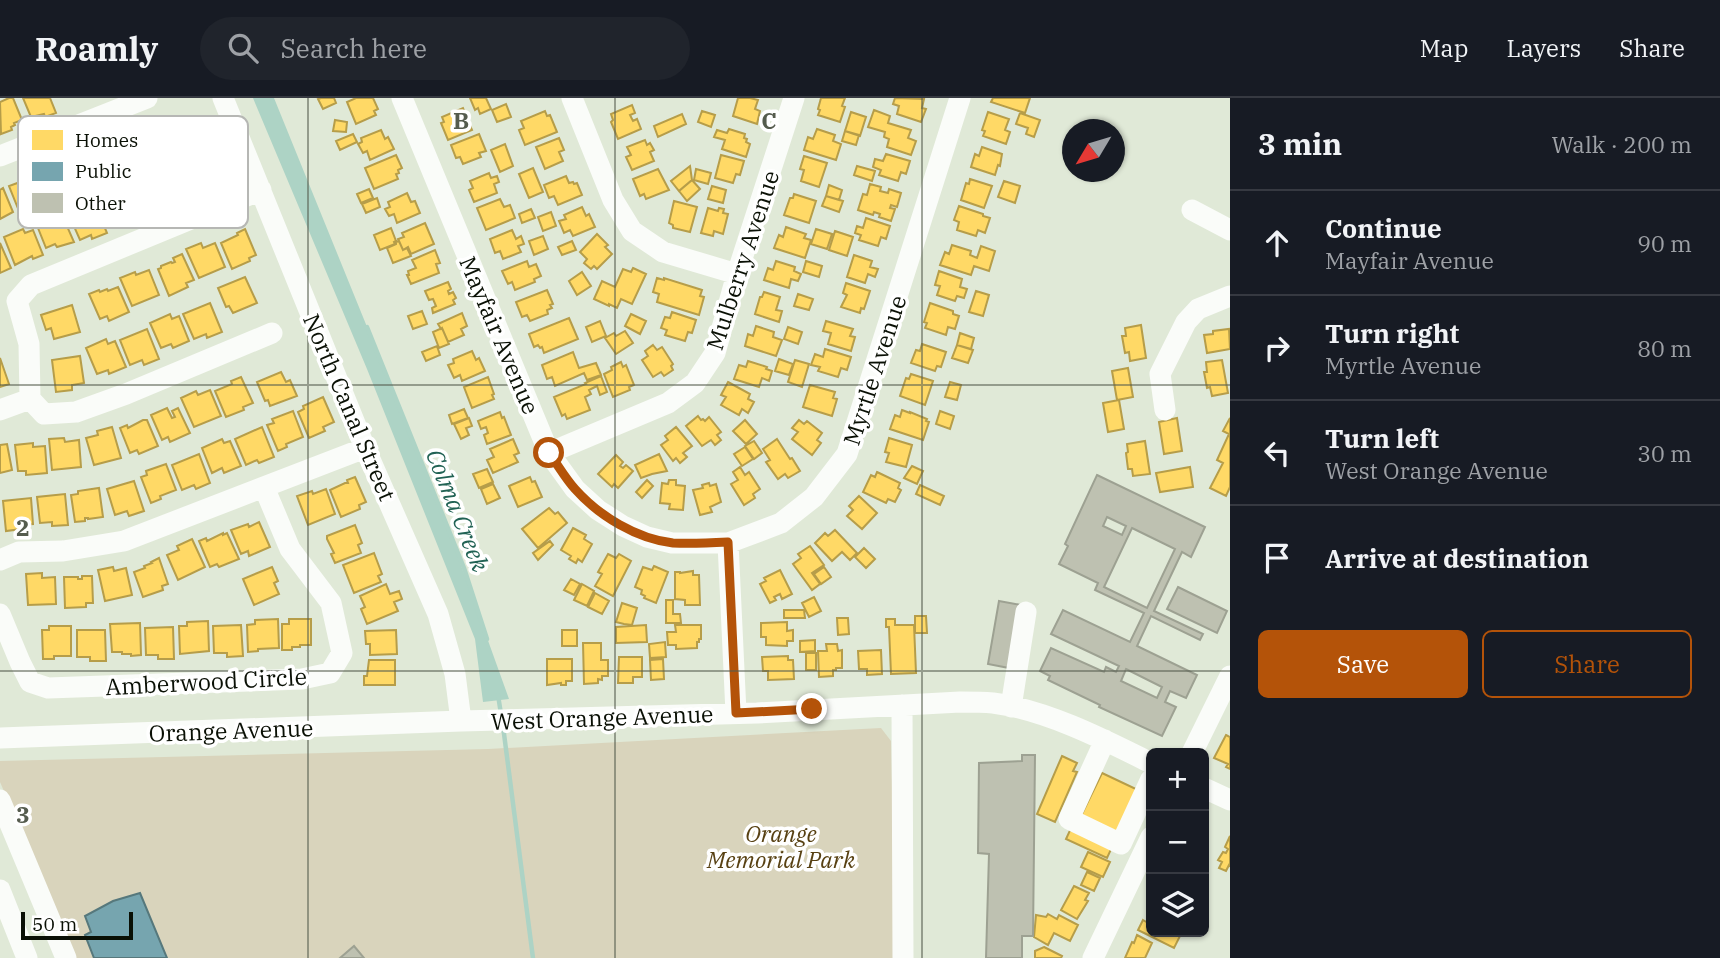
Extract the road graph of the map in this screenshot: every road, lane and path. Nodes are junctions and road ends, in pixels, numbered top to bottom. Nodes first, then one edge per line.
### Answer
1 (147, 98) edge
2 (223, 98) edge
3 (402, 98) edge
4 (572, 98) edge
5 (794, 98) edge
6 (960, 98) edge
7 (101, 116) edge
8 (230, 116) edge
9 (18, 149) edge
10 (0, 156) edge
11 (248, 159) edge
12 (261, 190) junction
13 (248, 195) edge
14 (1192, 210) dead end
15 (169, 228) edge
16 (1230, 230) edge
17 (737, 274) junction
18 (1230, 296) edge
19 (272, 333) dead end
20 (30, 399) junction
21 (0, 410) edge
22 (1166, 410) dead end
23 (365, 448) junction
24 (549, 453) junction
25 (264, 486) junction
26 (728, 542) junction
27 (0, 560) edge
28 (1026, 612) dead end
29 (0, 614) edge
30 (1230, 676) edge
31 (902, 705) junction
32 (1011, 707) junction
33 (736, 713) junction
34 (472, 721) junction
35 (0, 738) edge
36 (1105, 740) junction
37 (1194, 748) edge
38 (1146, 760) edge
39 (1146, 790) edge
40 (1209, 790) edge
41 (0, 800) edge
42 (1230, 800) edge
43 (1146, 848) edge
44 (0, 890) edge
45 (27, 958) edge
46 (66, 958) edge
47 (903, 958) edge
48 (1093, 958) edge

1 - 7 street
2 - 8 street, North Canal Street
3 - 24 street, Mayfair Avenue
4 - 17 street
5 - 17 street, Mulberry Avenue
6 - 26 street, Myrtle Avenue
9 - 10 street
11 - 12 street, North Canal Street
12 - 13 street
12 - 23 street, North Canal Street
14 - 16 street
15 - 20 street
17 - 24 street, Mulberry Avenue
18 - 22 street
19 - 20 street
20 - 21 street
23 - 25 street
23 - 34 street, North Canal Street
24 - 26 street, Mayfair Avenue
25 - 27 street
25 - 29 street, Amberwood Circle
26 - 33 street
28 - 32 street
30 - 37 street
31 - 32 street, West Orange Avenue
31 - 33 street, West Orange Avenue
31 - 47 street
32 - 36 street, West Orange Avenue
33 - 34 street, West Orange Avenue
34 - 35 street, Orange Avenue
36 - 38 street, West Orange Avenue
36 - 39 street
40 - 42 street
41 - 46 street
43 - 48 street
44 - 45 street

